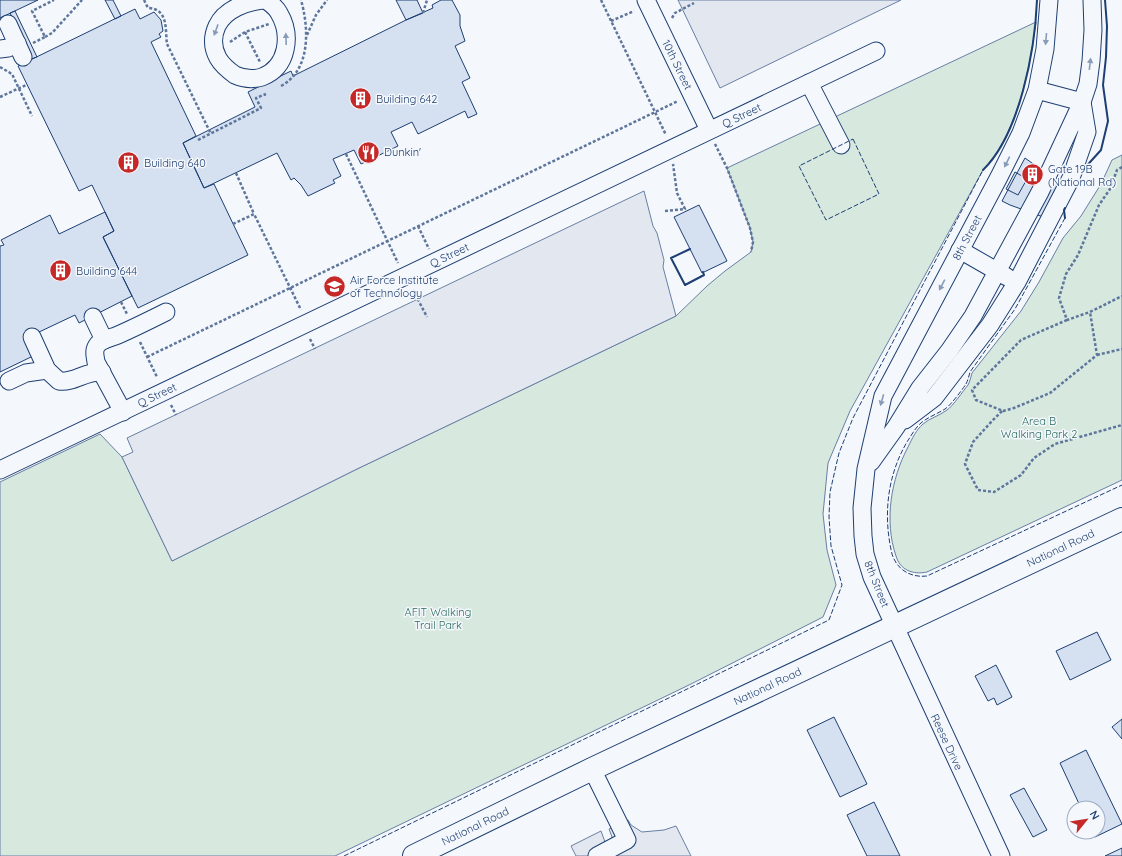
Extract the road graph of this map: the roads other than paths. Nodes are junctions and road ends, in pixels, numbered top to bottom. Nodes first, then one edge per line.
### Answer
1 (263, 0) edge
2 (266, 0) edge
3 (1049, 0) edge
4 (1092, 0) edge
5 (647, 2) edge
6 (8, 24) dead end
7 (0, 49) edge
8 (876, 51) dead end
9 (809, 83) junction
10 (1036, 90) junction
11 (1082, 102) junction
12 (709, 130) junction
13 (841, 145) dead end
14 (960, 250) junction
15 (1003, 274) junction
16 (166, 312) dead end
17 (93, 317) dead end
18 (32, 337) dead end
19 (104, 340) junction
20 (47, 370) junction
21 (102, 372) junction
22 (14, 374) dead end
23 (123, 412) junction
24 (896, 427) junction
25 (866, 469) junction
26 (0, 470) edge
27 (1122, 519) edge
28 (894, 627) junction
29 (592, 769) junction
30 (414, 856) edge
31 (597, 856) edge
32 (1001, 856) edge

1 -> 2 street
3 -> 10 street, 8th Street
11 -> 4 street
5 - 12 street, 10th Street
6 - 7 street
8 - 9 street, Q Street
9 - 12 street, Q Street
9 - 13 street
10 - 11 street
10 -> 14 street, 8th Street
11 - 15 street
11 - 15 street
12 - 23 street, Q Street
14 - 15 street
14 -> 25 street, 8th Street
15 - 24 street
15 - 24 street
16 - 19 street
17 - 19 street
18 - 20 street
19 - 21 street
20 - 21 street
20 - 22 street
21 - 23 street
23 - 26 street, Q Street
24 - 25 street, 8th Street
25 - 28 street, 8th Street
27 - 28 main road, National Road
28 - 29 main road, National Road
28 - 32 street, Reese Drive
29 - 30 main road, National Road
29 - 31 street

